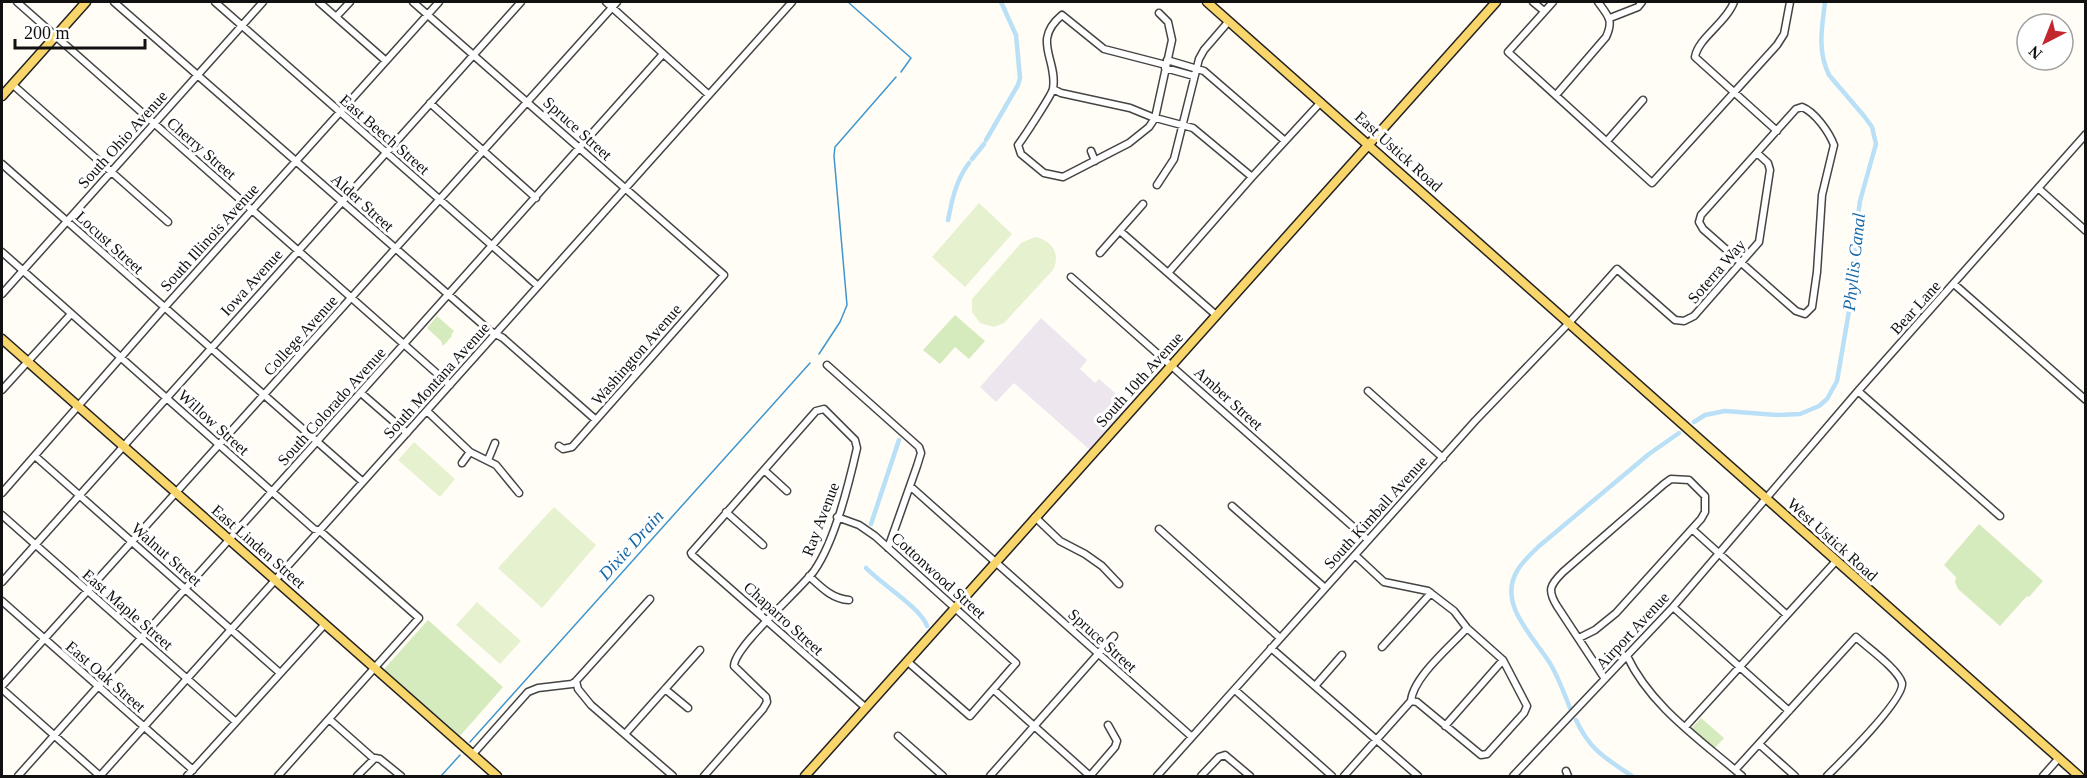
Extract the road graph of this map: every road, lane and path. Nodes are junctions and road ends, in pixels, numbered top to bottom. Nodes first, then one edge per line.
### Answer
1 (17, 2) edge
2 (86, 2) edge
3 (114, 2) edge
4 (215, 2) edge
5 (263, 2) edge
6 (319, 2) edge
7 (350, 2) edge
8 (413, 2) edge
9 (439, 2) edge
10 (521, 2) edge
11 (606, 2) edge
12 (617, 2) edge
13 (792, 2) edge
14 (1207, 2) edge
15 (1496, 2) edge
16 (1533, 2) edge
17 (1553, 2) edge
18 (1598, 2) edge
19 (1642, 2) edge
20 (1734, 2) edge
21 (1790, 2) edge
22 (612, 7) junction
23 (1544, 12) junction
24 (1159, 13) dead end
25 (427, 14) junction
26 (336, 17) junction
27 (1610, 18) junction
28 (1229, 21) junction
29 (242, 25) junction
30 (55, 35) junction
31 (474, 54) junction
32 (663, 54) junction
33 (386, 61) junction
34 (1166, 64) junction
35 (1196, 68) junction
36 (197, 75) junction
37 (1194, 76) junction
38 (12, 84) junction
39 (1053, 89) junction
40 (1734, 92) junction
41 (709, 95) junction
42 (1556, 95) junction
43 (2, 96) edge
44 (527, 100) junction
45 (1643, 100) dead end
46 (1321, 102) junction
47 (430, 103) junction
48 (339, 112) junction
49 (1155, 118) junction
50 (154, 124) junction
51 (1184, 125) junction
52 (1776, 131) junction
53 (2085, 134) edge
54 (1285, 141) junction
55 (1607, 141) junction
56 (1369, 144) junction
57 (580, 148) junction
58 (482, 150) junction
59 (385, 152) junction
60 (1091, 152) dead end
61 (1756, 153) junction
62 (295, 161) junction
63 (1095, 161) junction
64 (2, 164) edge
65 (111, 171) junction
66 (1252, 177) junction
67 (1157, 185) dead end
68 (625, 188) junction
69 (2038, 188) junction
70 (536, 198) junction
71 (438, 199) junction
72 (341, 201) junction
73 (1143, 204) dead end
74 (252, 210) junction
75 (66, 221) junction
76 (168, 222) dead end
77 (1120, 231) junction
78 (2085, 231) edge
79 (492, 247) junction
80 (395, 249) junction
81 (298, 250) junction
82 (2, 252) edge
83 (1100, 253) dead end
84 (1742, 262) junction
85 (1617, 269) joint
86 (22, 271) junction
87 (1168, 273) junction
88 (724, 275) joint
89 (1071, 277) dead end
90 (1954, 284) junction
91 (538, 286) junction
92 (2, 294) edge
93 (448, 295) junction
94 (351, 298) junction
95 (164, 308) junction
96 (71, 314) junction
97 (1216, 315) junction
98 (1568, 324) junction
99 (495, 334) junction
100 (2, 339) edge
101 (404, 345) junction
102 (210, 349) junction
103 (121, 358) junction
104 (27, 361) junction
105 (827, 365) dead end
106 (1171, 366) junction
107 (450, 385) junction
108 (2, 390) edge
109 (1368, 391) dead end
110 (1858, 392) junction
111 (361, 393) junction
112 (264, 396) junction
113 (166, 398) junction
114 (2085, 400) edge
115 (78, 407) junction
116 (427, 411) junction
117 (596, 420) junction
118 (407, 433) junction
119 (317, 442) junction
120 (495, 443) dead end
121 (219, 445) junction
122 (122, 446) junction
123 (559, 447) dead end
124 (470, 452) junction
125 (35, 456) junction
126 (1443, 458) junction
127 (488, 460) junction
128 (462, 463) dead end
129 (764, 470) junction
130 (363, 482) junction
131 (910, 486) junction
132 (787, 490) dead end
133 (273, 492) junction
134 (2, 493) edge
135 (176, 493) junction
136 (519, 493) dead end
137 (78, 495) junction
138 (1766, 499) junction
139 (1232, 506) dead end
140 (726, 513) junction
141 (2, 515) edge
142 (2000, 516) dead end
143 (1035, 517) junction
144 (837, 518) junction
145 (1159, 529) dead end
146 (1692, 529) junction
147 (320, 531) junction
148 (230, 540) junction
149 (1368, 540) junction
150 (132, 542) junction
151 (34, 544) junction
152 (763, 545) dead end
153 (888, 548) junction
154 (1719, 553) junction
155 (1355, 555) junction
156 (1836, 561) junction
157 (996, 562) junction
158 (809, 576) junction
159 (276, 580) junction
160 (2, 582) edge
161 (1119, 584) dead end
162 (1325, 588) junction
163 (186, 589) junction
164 (88, 592) junction
165 (1431, 592) junction
166 (650, 599) dead end
167 (849, 600) dead end
168 (2, 601) edge
169 (1673, 607) junction
170 (956, 608) junction
171 (1787, 615) junction
172 (767, 622) junction
173 (325, 624) junction
174 (1467, 628) junction
175 (232, 629) junction
176 (1114, 636) dead end
177 (1280, 638) junction
178 (1579, 638) junction
179 (45, 639) junction
180 (141, 639) junction
181 (1382, 647) dead end
182 (1271, 648) junction
183 (700, 650) dead end
184 (1098, 654) junction
185 (1342, 655) dead end
186 (1627, 656) junction
187 (1503, 660) junction
188 (908, 662) junction
189 (1740, 667) junction
190 (376, 668) junction
191 (280, 673) junction
192 (187, 679) junction
193 (1605, 679) junction
194 (576, 681) junction
195 (1315, 686) junction
196 (98, 687) junction
197 (2, 688) edge
198 (665, 689) junction
199 (994, 690) junction
200 (1234, 690) junction
201 (1411, 701) junction
202 (687, 708) dead end
203 (866, 708) junction
204 (1789, 711) junction
205 (329, 719) junction
206 (236, 722) junction
207 (1108, 725) dead end
208 (1034, 726) junction
209 (1445, 726) junction
210 (144, 727) junction
211 (1685, 727) junction
212 (625, 734) junction
213 (54, 736) junction
214 (898, 736) dead end
215 (1192, 737) junction
216 (1377, 740) junction
217 (1759, 744) junction
218 (472, 754) junction
219 (374, 758) junction
220 (2058, 759) junction
221 (193, 770) junction
222 (1735, 770) junction
223 (493, 775) edge
224 (1090, 776) edge
225 (18, 777) edge
226 (100, 777) edge
227 (187, 777) edge
228 (278, 777) edge
229 (357, 777) edge
230 (401, 777) edge
231 (673, 777) edge
232 (704, 777) edge
233 (805, 777) edge
234 (943, 777) edge
235 (990, 777) edge
236 (1157, 777) edge
237 (1201, 777) edge
238 (1250, 777) edge
239 (1332, 777) edge
240 (1344, 777) edge
241 (1418, 777) edge
242 (1514, 777) edge
243 (1742, 777) edge
244 (1795, 777) edge
245 (1827, 777) edge
246 (2043, 777) edge
247 (2079, 777) edge

1 - 30 street, Cherry Street
2 - 30 main road
3 - 36 street, Alder Street
4 - 29 street, East Beech Street
5 - 29 street, South Ohio Avenue
6 - 26 street
7 - 26 street
8 - 25 street, Spruce Street
9 - 25 street, South Illinois Avenue
10 - 31 street, Iowa Avenue
11 - 22 street
12 - 22 street, College Avenue
13 - 41 street, South Montana Avenue
14 - 28 main road, East Ustick Road
15 - 56 main road, South 10th Avenue
16 - 23 street
17 - 23 street
18 - 27 street
19 - 27 street
20 - 40 street
21 - 40 street
22 - 32 street
22 - 44 street, College Avenue
23 - 42 street
24 - 34 street
25 - 31 street, Spruce Street
25 - 33 street, South Illinois Avenue
26 - 33 street
27 - 42 street
28 - 35 street
28 - 46 main road, East Ustick Road
29 - 36 street, South Ohio Avenue
29 - 48 street, East Beech Street
30 - 38 main road
30 - 50 street, Cherry Street
31 - 44 street, Spruce Street
31 - 47 street, Iowa Avenue
32 - 41 street
32 - 57 street, South Colorado Avenue
33 - 48 street, South Illinois Avenue
34 - 35 street
34 - 37 street
34 - 39 street
34 - 49 street
35 - 37 street
35 - 54 street
36 - 50 street, South Ohio Avenue
36 - 62 street, Alder Street
37 - 51 street
38 - 43 main road
38 - 65 street
39 - 49 street
39 - 63 street
40 - 52 street
40 - 55 street
41 - 68 street, South Montana Avenue
42 - 55 street
44 - 57 street, Spruce Street
44 - 58 street, College Avenue
45 - 55 street
46 - 54 street
46 - 56 main road, East Ustick Road
47 - 58 street
47 - 59 street, Iowa Avenue
48 - 59 street, East Beech Street
48 - 62 street, South Illinois Avenue
49 - 51 street
49 - 63 street
50 - 65 street, South Ohio Avenue
50 - 74 street, Cherry Street
51 - 66 street
51 - 67 street
52 - 61 street
52 - 84 street
53 - 69 street, Bear Lane
54 - 66 street
56 - 97 main road, South 10th Avenue
56 - 98 main road, East Ustick Road
57 - 68 street, Spruce Street
57 - 70 street, South Colorado Avenue
58 - 70 street
58 - 71 street, College Avenue
59 - 71 street, East Beech Street
59 - 72 street, Iowa Avenue
60 - 63 street
61 - 84 street, Soterra Way
61 - 84 street
62 - 72 street, Alder Street
62 - 74 street, South Illinois Avenue
64 - 75 street, Locust Street
65 - 75 street, South Ohio Avenue
65 - 76 street
66 - 87 street
68 - 88 street, Spruce Street
68 - 91 street, South Montana Avenue
69 - 78 street
69 - 90 street, Bear Lane
70 - 79 street, South Colorado Avenue
71 - 79 street, East Beech Street
71 - 80 street, College Avenue
72 - 80 street, Alder Street
72 - 81 street, Iowa Avenue
73 - 77 street
74 - 81 street, Cherry Street
74 - 95 street, South Illinois Avenue
75 - 86 street, South Ohio Avenue
75 - 95 street, Locust Street
77 - 83 street
77 - 87 street
79 - 91 street, East Beech Street
79 - 93 street, South Colorado Avenue
80 - 93 street, Alder Street
80 - 94 street, College Avenue
81 - 94 street, Cherry Street
81 - 102 street, Iowa Avenue
82 - 86 street, Willow Street
84 - 85 street, Soterra Way
85 - 98 street, South Kimball Avenue
86 - 92 street, South Ohio Avenue
86 - 96 street, Willow Street
87 - 97 street
88 - 117 street, Washington Avenue
89 - 106 street, Amber Street
90 - 110 street, Bear Lane
90 - 114 street
91 - 99 street, South Montana Avenue
93 - 99 street, Alder Street
93 - 101 street, South Colorado Avenue
94 - 101 street, Cherry Street
94 - 112 street, College Avenue
95 - 102 street, Locust Street
95 - 103 street, South Illinois Avenue
96 - 103 street, Willow Street
96 - 104 street
97 - 106 main road, South 10th Avenue
98 - 126 street, South Kimball Avenue
98 - 138 main road, West Ustick Road
99 - 107 street, South Montana Avenue
99 - 117 street, Alder Street
100 - 104 main road, East Linden Street
101 - 107 street, Cherry Street
101 - 111 street, South Colorado Avenue
102 - 112 street, Locust Street
102 - 113 street, Iowa Avenue
103 - 113 street, Willow Street
103 - 115 street, South Illinois Avenue
104 - 108 street
104 - 115 main road, East Linden Street
105 - 131 street
106 - 143 main road, South 10th Avenue
106 - 149 street, Amber Street
107 - 116 street, South Montana Avenue
109 - 126 street
110 - 138 street, Bear Lane
110 - 142 street
111 - 118 street
111 - 119 street, South Colorado Avenue
112 - 119 street, Locust Street
112 - 121 street, College Avenue
113 - 121 street, Willow Street
113 - 122 street, Iowa Avenue
115 - 122 main road, East Linden Street
115 - 125 street, South Illinois Avenue
116 - 118 street, South Montana Avenue
116 - 124 street
117 - 123 street, Washington Avenue
118 - 130 street, South Montana Avenue
119 - 130 street, Locust Street
119 - 133 street, South Colorado Avenue
120 - 127 street
121 - 133 street, Willow Street
121 - 135 street, College Avenue
122 - 135 main road, East Linden Street
122 - 137 street, Iowa Avenue
124 - 127 street
124 - 128 street
125 - 134 street, South Illinois Avenue
125 - 137 street, Walnut Street
126 - 149 street, South Kimball Avenue
127 - 136 street
129 - 132 street
129 - 140 street
129 - 144 street, Ray Avenue
130 - 147 street, South Montana Avenue
131 - 153 street
131 - 157 street, Spruce Street
133 - 147 street, Willow Street
133 - 148 street, South Colorado Avenue
135 - 148 main road, East Linden Street
135 - 150 street, College Avenue
137 - 150 street, Walnut Street
137 - 151 street, Iowa Avenue
138 - 154 street, Airport Avenue
138 - 156 main road, West Ustick Road
139 - 162 street
140 - 152 street
140 - 172 street, Chaparro Street
141 - 151 street, East Maple Street
143 - 157 main road, South 10th Avenue
143 - 161 street
144 - 153 street, Cottonwood Street
144 - 158 street, Ray Avenue
145 - 177 street
146 - 154 street
146 - 178 street
146 - 178 street
147 - 159 street, South Montana Avenue
147 - 190 street, Willow Street
148 - 159 main road, East Linden Street
148 - 163 street, South Colorado Avenue
149 - 155 street, South Kimball Avenue
150 - 163 street, Walnut Street
150 - 164 street, College Avenue
151 - 160 street, Iowa Avenue
151 - 164 street, East Maple Street
153 - 170 street, Cottonwood Street
154 - 169 street, Airport Avenue
154 - 171 street
155 - 162 street, South Kimball Avenue
155 - 165 street
156 - 171 street
156 - 220 main road, West Ustick Road
157 - 170 main road, South 10th Avenue
157 - 184 street, Spruce Street
158 - 167 street
158 - 172 street, Ray Avenue
159 - 173 main road, East Linden Street
159 - 175 street, South Montana Avenue
162 - 177 street, South Kimball Avenue
163 - 175 street, Walnut Street
163 - 180 street, South Colorado Avenue
164 - 179 street, College Avenue
164 - 180 street, East Maple Street
165 - 174 street
165 - 181 street
166 - 194 street
168 - 179 street, East Oak Street
169 - 186 street, Airport Avenue
169 - 189 street
170 - 188 main road, South 10th Avenue
170 - 199 street, Cottonwood Street
171 - 189 street
172 - 203 street, Chaparro Street
172 - 232 street, Ray Avenue
173 - 190 main road, East Linden Street
173 - 191 street
174 - 187 street
174 - 201 street
175 - 191 street, Walnut Street
175 - 192 street, South Montana Avenue
176 - 184 street
177 - 182 street, South Kimball Avenue
178 - 193 street
179 - 196 street, East Oak Street
179 - 197 street, College Avenue
180 - 192 street, East Maple Street
180 - 196 street, South Colorado Avenue
182 - 195 street
182 - 200 street, South Kimball Avenue
183 - 198 street
184 - 208 street
184 - 215 street, Spruce Street
185 - 195 street
186 - 193 street, Airport Avenue
186 - 211 street
187 - 209 street
187 - 209 street
188 - 199 street
188 - 203 main road, South 10th Avenue
189 - 204 street
189 - 211 street
190 - 205 street
190 - 218 main road, East Linden Street
191 - 206 street
192 - 206 street, East Maple Street
192 - 210 street, South Montana Avenue
193 - 242 street, Airport Avenue
194 - 212 street
194 - 218 street
195 - 216 street
196 - 210 street, East Oak Street
196 - 213 street, South Colorado Avenue
197 - 213 street
198 - 202 street
198 - 212 street
199 - 208 street
200 - 215 street, South Kimball Avenue
200 - 239 street
201 - 209 street
201 - 216 street
203 - 233 main road, South 10th Avenue
204 - 217 street
204 - 245 street
205 - 219 street
205 - 228 street
206 - 221 street
207 - 224 street
208 - 224 street
208 - 235 street
210 - 221 street, East Oak Street
210 - 226 street, South Montana Avenue
211 - 222 street
212 - 231 street
213 - 225 street, South Colorado Avenue
213 - 226 street
214 - 234 street
215 - 236 street, South Kimball Avenue
216 - 240 street
216 - 241 street
217 - 222 street
217 - 244 street
218 - 223 main road, East Linden Street
219 - 229 street
219 - 230 street
220 - 246 street
220 - 247 main road, West Ustick Road
221 - 227 street
222 - 243 street
237 - 238 street

